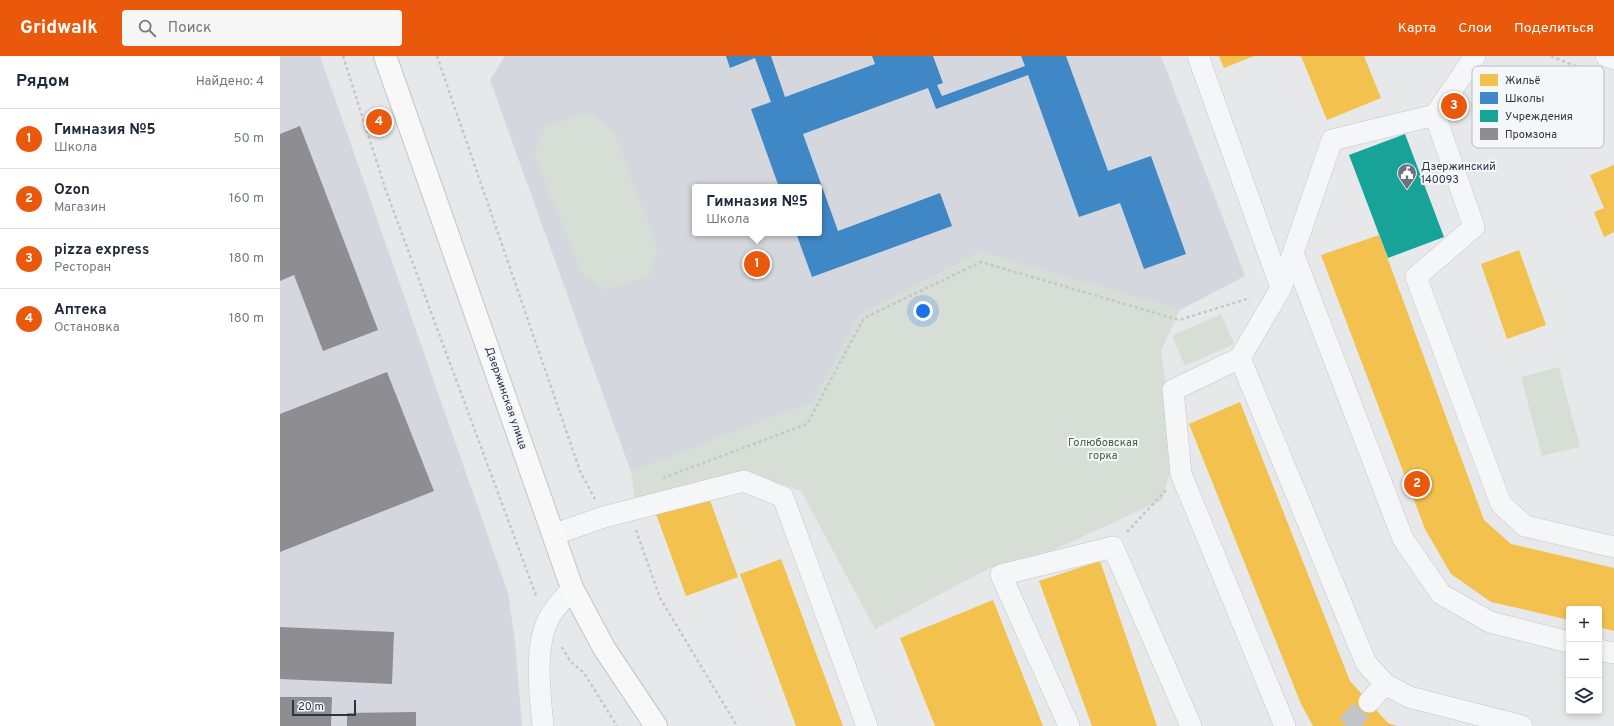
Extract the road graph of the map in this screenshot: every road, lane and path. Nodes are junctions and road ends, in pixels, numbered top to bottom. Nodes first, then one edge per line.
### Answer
1 (343, 56) edge
2 (385, 56) edge
3 (437, 56) edge
4 (1198, 56) edge
5 (1475, 56) edge
6 (1551, 56) edge
7 (1606, 56) edge
8 (1614, 59) edge
9 (1575, 66) edge
10 (1435, 115) junction
11 (1293, 254) junction
12 (1281, 288) junction
13 (1240, 358) junction
14 (1181, 474) junction
15 (656, 481) dead end
16 (604, 517) junction
17 (555, 534) junction
18 (1113, 547) junction
19 (1614, 547) edge
20 (572, 588) junction
21 (548, 619) junction
22 (1566, 641) edge
23 (1602, 651) edge
24 (1614, 653) edge
25 (1385, 684) junction
26 (1369, 702) tunnel mouth
27 (544, 726) edge
28 (617, 726) edge
29 (656, 726) edge
30 (737, 726) edge
31 (867, 726) edge
32 (1069, 726) edge
33 (1191, 726) edge
34 (1285, 726) edge
35 (1522, 726) edge

1 - 21 path
2 - 17 main road, Дзержинская улица
3 - 16 path
4 - 12 street
5 - 10 street
6 - 9 path
7 - 8 street
10 - 11 street
10 - 19 street
11 - 12 street
11 - 22 street
12 - 13 street
12 - 15 path
13 - 14 street
13 - 25 street
14 - 18 path
14 - 34 street
16 - 17 street
16 - 30 path
16 - 31 street
17 - 20 main road, Дзержинская улица
18 - 32 street
18 - 33 street
20 - 21 street
20 - 29 main road, Дзержинская улица
21 - 27 street
21 - 28 path
23 - 24 street
25 - 26 street
25 - 35 street

